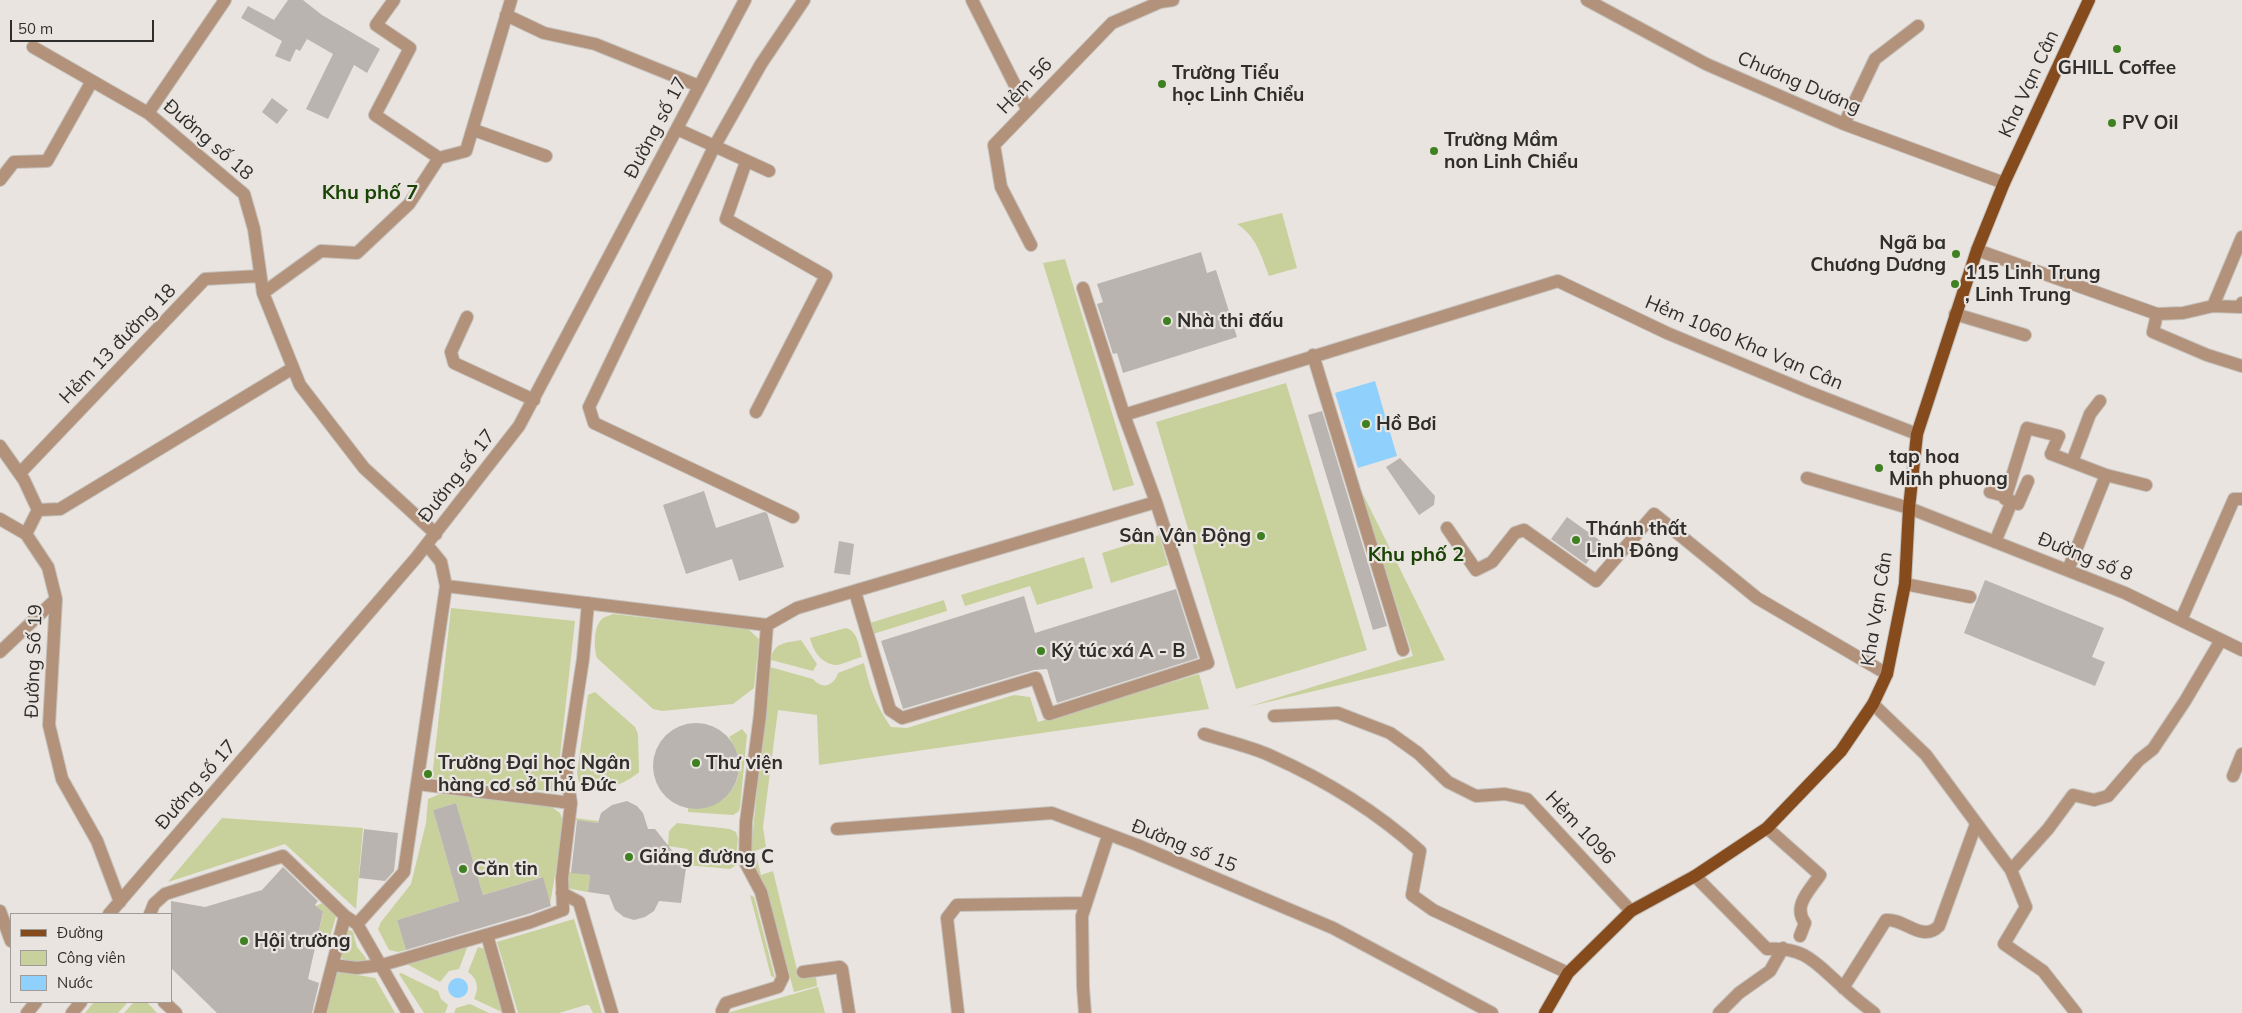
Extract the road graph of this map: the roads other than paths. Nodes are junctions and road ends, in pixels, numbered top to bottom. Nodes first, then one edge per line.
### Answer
1 (225, 0) edge
2 (394, 0) edge
3 (511, 0) edge
4 (745, 0) edge
5 (804, 0) edge
6 (972, 0) edge
7 (1173, 0) edge
8 (1587, 0) edge
9 (2089, 0) edge
10 (506, 15) junction
11 (1918, 26) dead end
12 (33, 47) dead end
13 (92, 81) junction
14 (700, 86) junction
15 (1027, 109) junction
16 (148, 113) junction
17 (1844, 124) junction
18 (677, 129) junction
19 (474, 130) junction
20 (714, 147) junction
21 (546, 156) dead end
22 (439, 158) junction
23 (746, 162) junction
24 (769, 171) dead end
25 (0, 180) edge
26 (2004, 183) junction
27 (2242, 237) edge
28 (1031, 245) dead end
29 (1977, 250) junction
30 (260, 276) junction
31 (1083, 288) dead end
32 (262, 294) junction
33 (2213, 306) junction
34 (2241, 306) edge
35 (1955, 314) junction
36 (2156, 314) junction
37 (467, 317) dead end
38 (2025, 335) dead end
39 (1313, 355) junction
40 (2242, 366) edge
41 (293, 368) junction
42 (534, 400) junction
43 (2100, 401) dead end
44 (756, 412) dead end
45 (1124, 415) junction
46 (1917, 434) junction
47 (0, 446) edge
48 (2072, 462) junction
49 (20, 474) junction
50 (2106, 476) junction
51 (1808, 478) dead end
52 (2028, 481) dead end
53 (2146, 485) dead end
54 (1990, 492) dead end
55 (2008, 499) junction
56 (2242, 499) edge
57 (1156, 502) junction
58 (1909, 508) junction
59 (38, 510) junction
60 (794, 517) dead end
61 (0, 519) edge
62 (1447, 528) dead end
63 (26, 534) junction
64 (436, 534) junction
65 (1995, 542) junction
66 (427, 545) junction
67 (2068, 570) junction
68 (1905, 584) junction
69 (446, 586) junction
70 (855, 592) junction
71 (1970, 597) dead end
72 (56, 599) junction
73 (588, 603) junction
74 (2182, 620) junction
75 (767, 626) junction
76 (2221, 640) junction
77 (1403, 650) dead end
78 (2242, 650) edge
79 (0, 652) edge
80 (1887, 674) junction
81 (1873, 704) junction
82 (1274, 716) dead end
83 (1204, 734) dead end
84 (2242, 754) edge
85 (2233, 776) dead end
86 (418, 784) junction
87 (571, 803) junction
88 (1976, 824) junction
89 (1767, 828) junction
90 (837, 829) dead end
91 (1108, 836) junction
92 (2010, 870) junction
93 (1695, 876) junction
94 (562, 893) junction
95 (120, 902) junction
96 (1086, 903) junction
97 (0, 911) edge
98 (1631, 911) junction
99 (111, 913) edge
100 (150, 913) edge
101 (346, 916) junction
102 (357, 924) junction
103 (487, 935) junction
104 (1800, 936) dead end
105 (10, 938) edge
106 (1783, 948) junction
107 (333, 965) junction
108 (382, 965) junction
109 (802, 972) dead end
110 (1568, 973) junction
111 (1843, 988) junction
112 (35, 1003) edge
113 (80, 1003) edge
114 (165, 1003) edge
115 (722, 1011) dead end
116 (27, 1013) edge
117 (72, 1013) edge
118 (176, 1013) edge
119 (320, 1013) edge
120 (408, 1013) edge
121 (509, 1013) edge
122 (612, 1013) edge
123 (849, 1013) edge
124 (958, 1013) edge
125 (1085, 1013) edge
126 (1492, 1013) edge
127 (1545, 1013) edge
128 (1719, 1013) edge
129 (1874, 1013) edge
130 (2076, 1013) edge

1 - 16 street
2 - 22 street
3 - 10 street
4 - 14 street, Đường số 17
5 - 20 street
6 - 15 street
7 - 15 street, Hẻm 56
8 - 17 street, Chương Dương
9 - 26 main road, Kha Vạn Cân
10 - 14 street
10 - 19 street
11 - 17 street
12 - 13 street, Đường số 18
13 - 16 street, Đường số 18
13 - 25 street
14 - 18 street, Đường số 17
15 - 28 street, Hẻm 56
16 - 30 street, Đường số 18
17 - 26 street, Chương Dương
18 - 20 street
18 - 42 street, Đường số 17
19 - 21 street
19 - 22 street
20 - 23 street
20 - 60 street
22 - 32 street
23 - 24 street
23 - 44 street
26 - 29 main road, Kha Vạn Cân
27 - 33 street
29 - 35 main road, Kha Vạn Cân
29 - 36 street
30 - 32 street, Đường số 18
30 - 49 street, Hẻm 13 đường 18
31 - 45 street
32 - 41 street, Đường số 18
33 - 34 street
33 - 36 street
35 - 38 street
35 - 46 main road, Kha Vạn Cân
36 - 40 street
37 - 42 street
39 - 45 street
39 - 46 street, Hẻm 1060 Kha Vạn Cân
39 - 77 street
41 - 59 street
41 - 64 street, Đường số 18
42 - 64 street, Đường số 17
43 - 48 street
45 - 57 street
46 - 58 main road, Kha Vạn Cân
47 - 49 street
48 - 50 street
48 - 55 street
49 - 59 street
50 - 53 street
50 - 67 street
51 - 58 street, Đường số 8
52 - 55 street
54 - 55 street
55 - 65 street
56 - 74 street
57 - 70 street
57 - 70 street
58 - 65 street, Đường số 8
58 - 68 main road, Kha Vạn Cân
59 - 63 street
61 - 63 street, Đường Số 19
62 - 80 street
63 - 72 street, Đường Số 19
64 - 66 street, Đường số 17
65 - 67 street, Đường số 8
66 - 69 street
66 - 95 street, Đường số 17
67 - 74 street, Đường số 8
68 - 71 street
68 - 80 main road, Kha Vạn Cân
69 - 73 street
69 - 86 street
70 - 75 street
72 - 79 street
72 - 95 street, Đường Số 19
73 - 75 street
73 - 87 street
74 - 76 street, Đường số 8
75 - 115 street
76 - 78 street, Đường số 8
76 - 92 street
80 - 81 main road, Kha Vạn Cân
81 - 88 street
81 - 89 main road, Kha Vạn Cân
82 - 98 street, Hẻm 1096
83 - 110 street
84 - 85 street
86 - 87 street
86 - 102 street
87 - 94 street
88 - 92 street
88 - 111 street
89 - 93 main road, Kha Vạn Cân
89 - 104 street
90 - 91 street, Đường số 15
91 - 96 street
91 - 126 street, Đường số 15
92 - 130 street
93 - 98 main road, Kha Vạn Cân
93 - 106 street
94 - 103 street
94 - 122 street
95 - 99 street, Đường số 17
96 - 124 street
96 - 125 street
97 - 105 street
98 - 110 main road, Kha Vạn Cân
100 - 101 street
101 - 102 street
101 - 107 street
102 - 108 street
103 - 108 street
103 - 121 street
106 - 111 street
106 - 128 street
107 - 108 street
107 - 119 street
108 - 120 street
109 - 123 street
110 - 127 main road, Kha Vạn Cân
111 - 129 street
112 - 116 street
113 - 117 street
114 - 118 street

